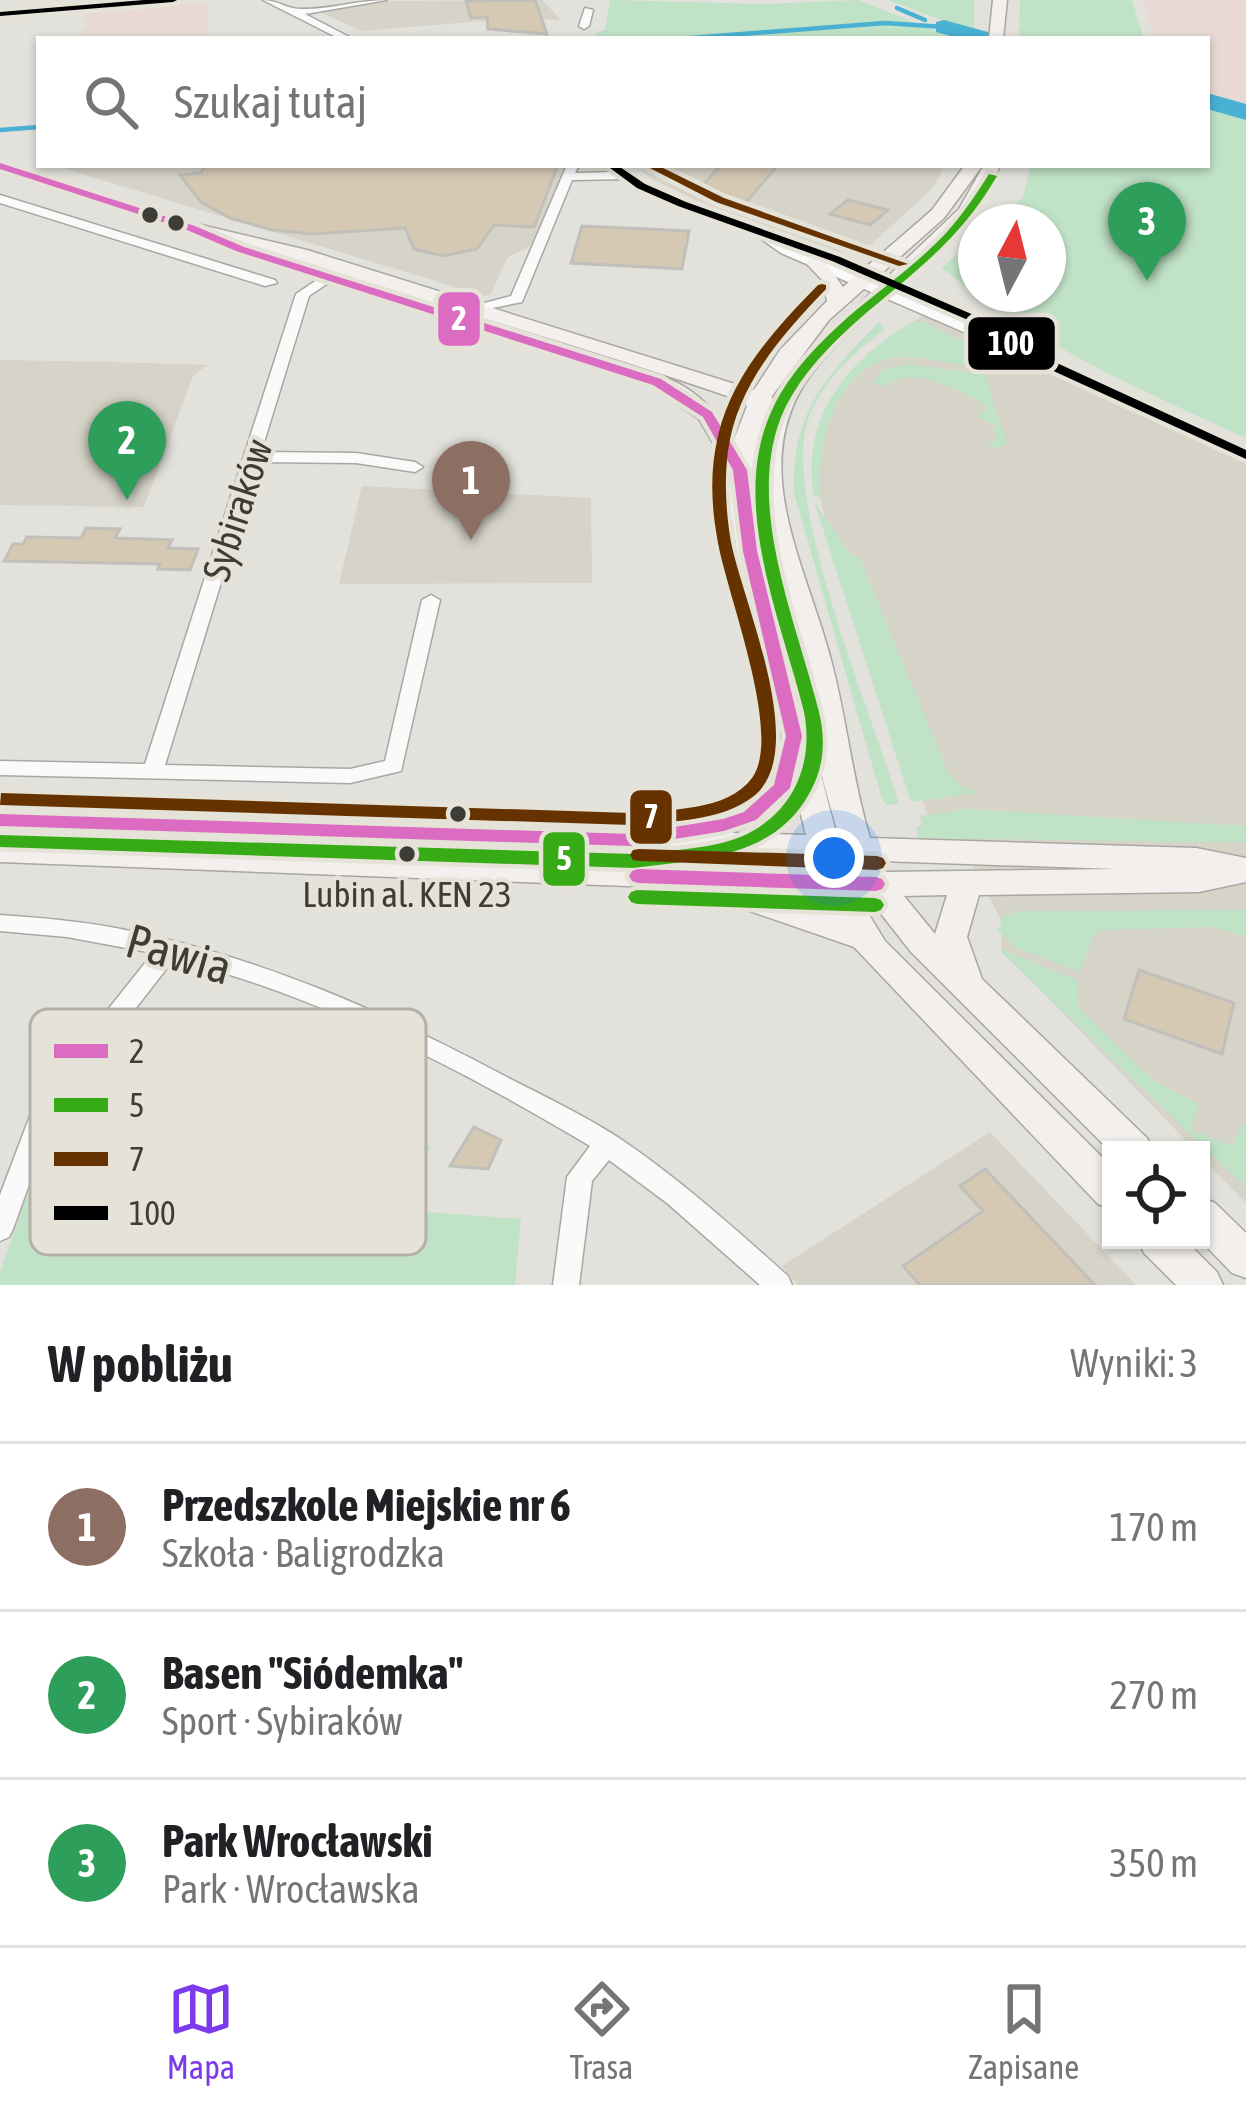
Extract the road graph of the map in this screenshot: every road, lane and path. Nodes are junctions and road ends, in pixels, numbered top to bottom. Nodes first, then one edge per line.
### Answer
1 (172, 0) edge
2 (268, 0) edge
3 (382, 0) edge
4 (1000, 0) edge
5 (48, 5) edge
6 (588, 10) dead end
7 (295, 13) junction
8 (0, 14) edge
9 (584, 26) dead end
10 (342, 36) edge
11 (996, 36) edge
12 (615, 168) edge
13 (972, 168) edge
14 (991, 168) edge
15 (3, 170) edge
16 (574, 170) edge
17 (625, 176) junction
18 (0, 199) edge
19 (762, 235) junction
20 (816, 263) junction
21 (334, 271) junction
22 (270, 283) dead end
23 (878, 284) junction
24 (837, 302) junction
25 (478, 310) junction
26 (792, 350) junction
27 (666, 376) junction
28 (789, 393) junction
29 (758, 401) junction
30 (776, 423) junction
31 (1246, 455) edge
32 (254, 457) junction
33 (415, 467) dead end
34 (740, 470) junction
35 (431, 600) dead end
36 (794, 736) junction
37 (0, 768) edge
38 (153, 771) junction
39 (0, 820) edge
40 (632, 840) junction
41 (825, 847) junction
42 (858, 848) junction
43 (0, 850) edge
44 (1246, 870) edge
45 (654, 877) junction
46 (833, 882) junction
47 (876, 884) junction
48 (967, 884) junction
49 (0, 922) edge
50 (862, 937) junction
51 (169, 949) junction
52 (973, 993) junction
53 (122, 1009) edge
54 (335, 1009) edge
55 (426, 1047) edge
56 (1125, 1141) edge
57 (607, 1144) junction
58 (30, 1148) edge
59 (1102, 1183) edge
60 (1210, 1224) edge
61 (0, 1229) edge
62 (1167, 1249) edge
63 (1246, 1260) edge
64 (566, 1285) edge
65 (779, 1285) edge
66 (1203, 1285) edge

1 - 5 street
2 - 7 street
3 - 7 street
4 - 11 street
5 - 8 street
6 - 9 street
7 - 10 street
12 - 17 street
13 - 23 street
14 - 23 street
15 - 21 street
16 - 17 street
16 - 25 street
17 - 19 street
18 - 22 street
19 - 20 street
19 - 23 street
20 - 23 street
20 - 24 street
21 - 25 street
21 - 27 street
21 - 32 street, Sybiraków
23 - 24 street
23 - 28 street
23 - 31 street
24 - 26 street
25 - 27 street
26 - 27 street
26 - 29 street
27 - 29 street
27 - 34 street
28 - 29 street
28 - 30 street
29 - 30 street
29 - 34 street
30 - 42 street
32 - 33 street
32 - 38 street, Sybiraków
34 - 36 street
35 - 38 street
36 - 40 street
36 - 41 street
37 - 38 street
39 - 40 street
40 - 41 street
41 - 42 street
41 - 46 street
42 - 44 street
42 - 47 street
43 - 45 street
44 - 48 street
45 - 46 street
45 - 50 street
46 - 47 street
46 - 50 street
47 - 48 street
47 - 52 street
48 - 52 street
49 - 51 street, Pawia
50 - 59 street
51 - 53 street
51 - 54 street, Pawia
52 - 56 street
55 - 57 street, Pawia
57 - 64 street
57 - 65 street, Pawia
58 - 61 street
60 - 63 street
62 - 66 street

